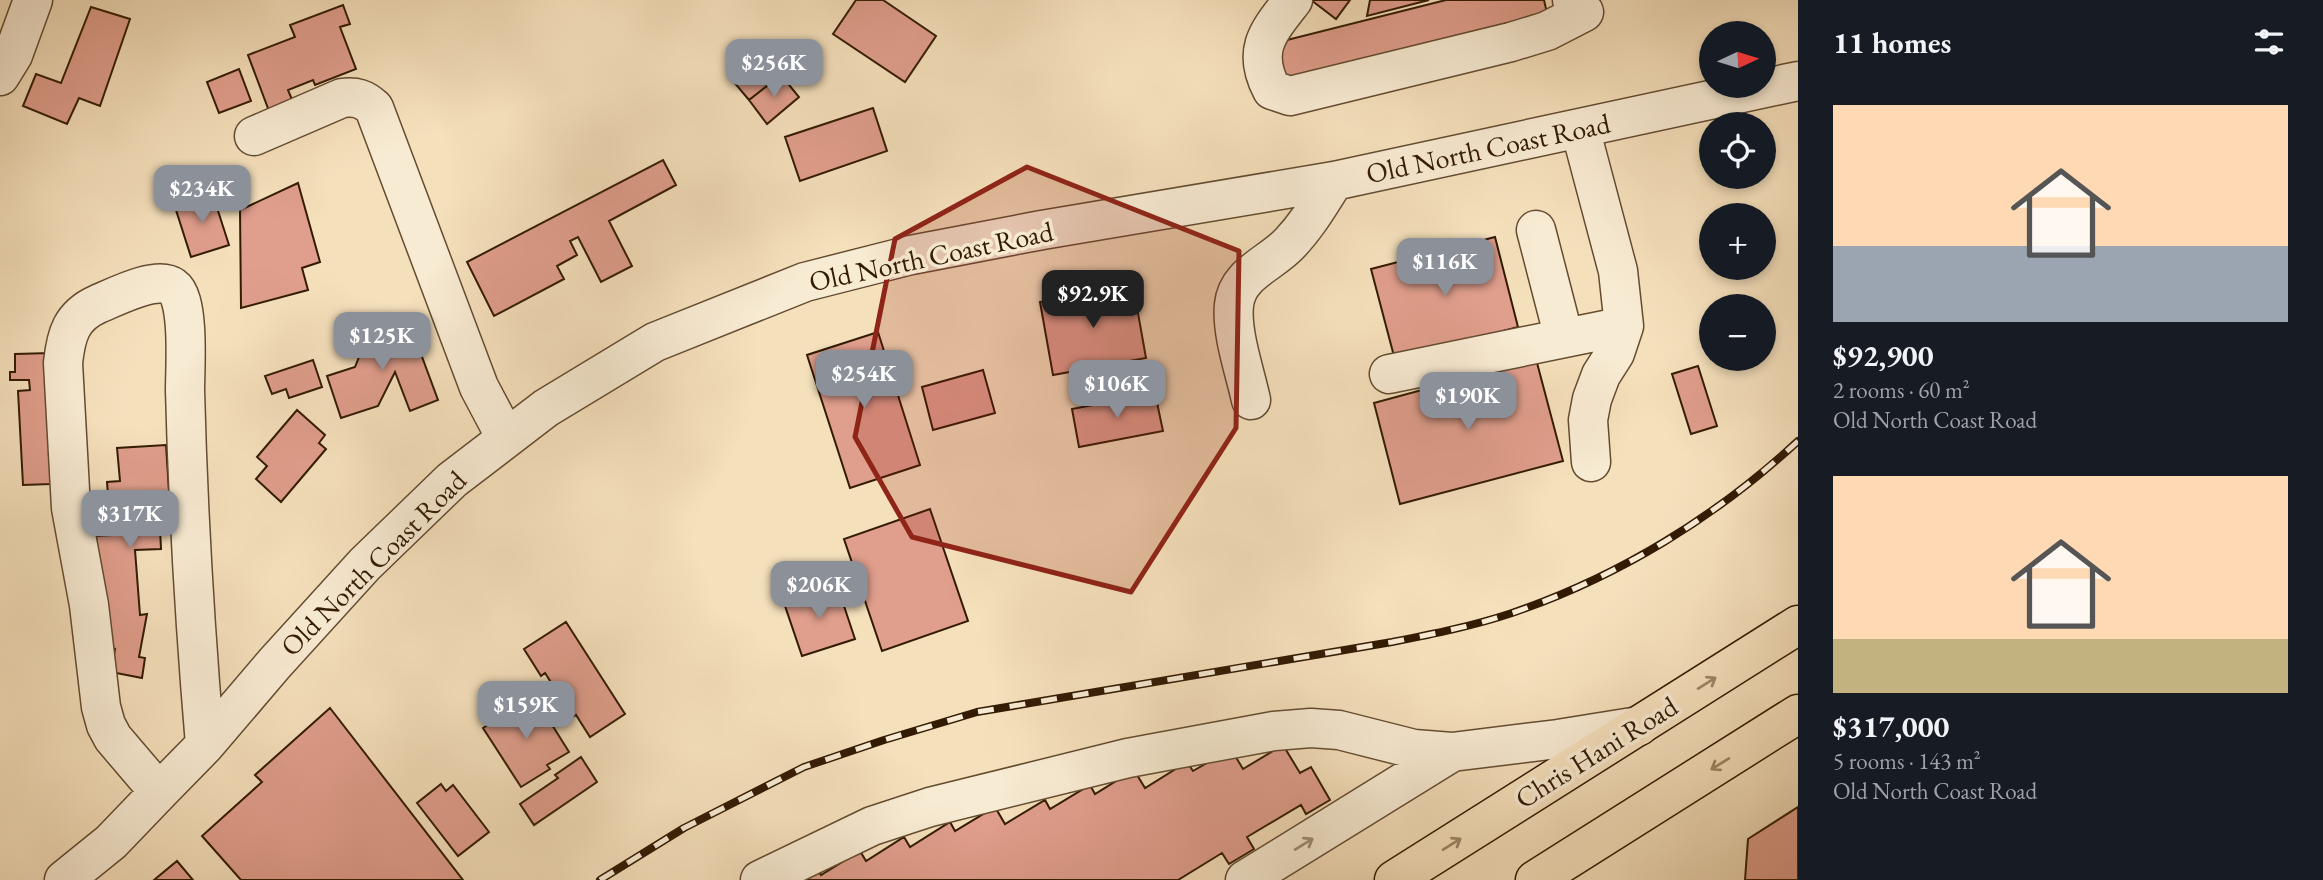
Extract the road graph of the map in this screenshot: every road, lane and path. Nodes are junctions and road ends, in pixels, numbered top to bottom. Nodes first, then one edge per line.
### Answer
1 (33, 0) edge
2 (1293, 0) edge
3 (1583, 4) edge
4 (0, 76) edge
5 (1798, 81) edge
6 (1580, 128) junction
7 (254, 136) dead end
8 (1334, 181) junction
9 (1536, 230) dead end
10 (1624, 326) junction
11 (1564, 338) junction
12 (1389, 374) dead end
13 (1251, 400) dead end
14 (506, 438) junction
15 (1591, 462) dead end
16 (1798, 625) edge
17 (1798, 714) edge
18 (1639, 726) junction
19 (205, 745) junction
20 (1452, 752) junction
21 (159, 792) junction
22 (64, 880) edge
23 (760, 880) edge
24 (1245, 880) edge
25 (1395, 880) edge
26 (1535, 880) edge

1 - 4 street
2 - 3 street
5 - 6 street, Old North Coast Road
6 - 8 street, Old North Coast Road
6 - 10 street
7 - 14 street
8 - 13 street
8 - 14 street, Old North Coast Road
9 - 11 street
10 - 11 street
10 - 15 street
11 - 12 street
14 - 19 street, Old North Coast Road
18 -> 16 main road, Chris Hani Road
17 -> 26 main road
18 - 20 street
25 -> 18 main road, Chris Hani Road
19 - 21 street, Old North Coast Road
19 - 21 street
20 - 23 street
24 -> 20 street
21 - 22 street, Old North Coast Road

